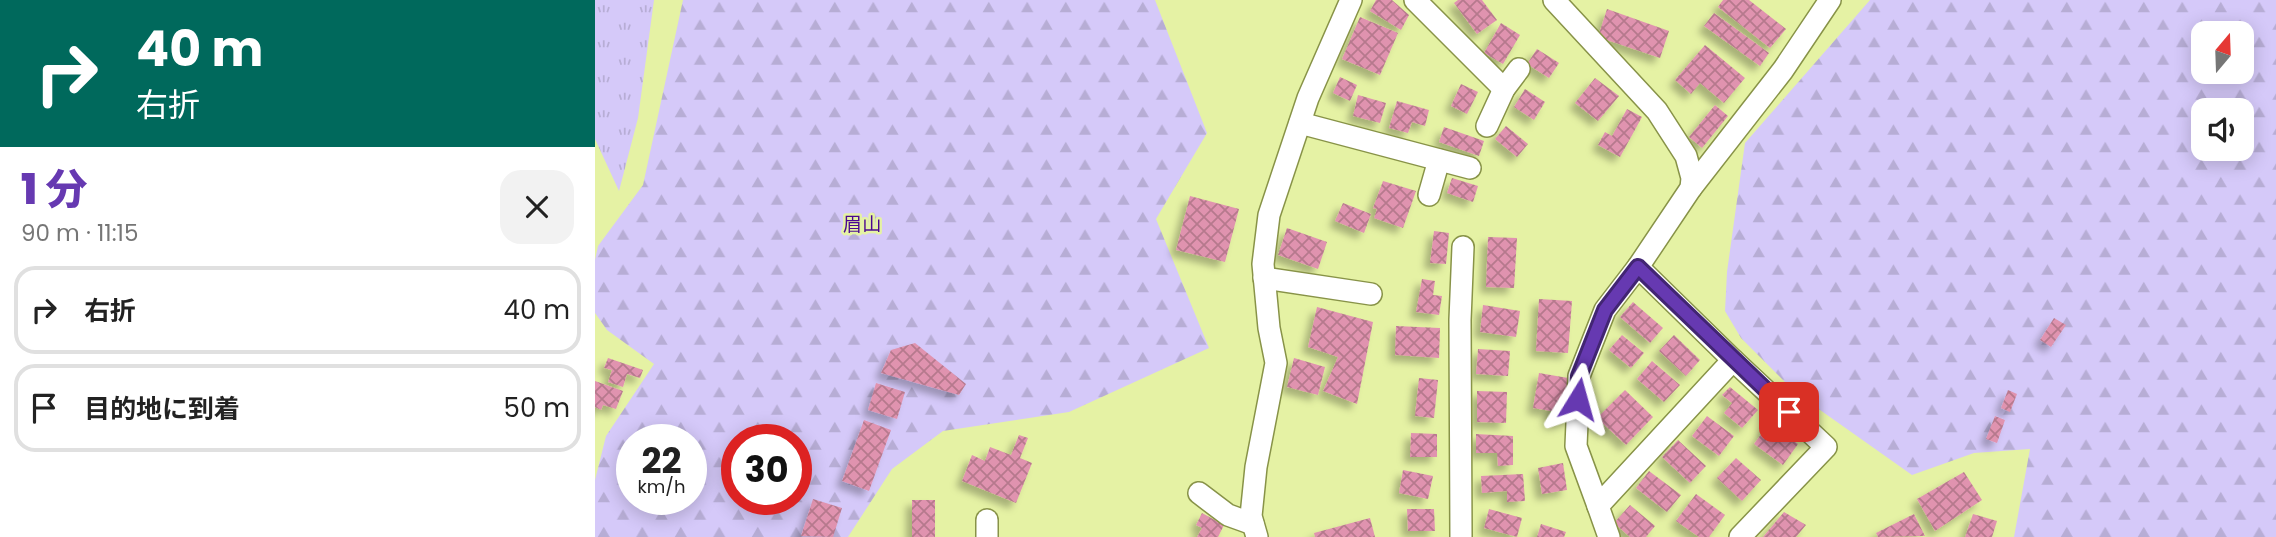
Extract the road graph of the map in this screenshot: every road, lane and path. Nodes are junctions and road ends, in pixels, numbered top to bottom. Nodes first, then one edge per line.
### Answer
1 (1352, 0) edge
2 (1415, 0) edge
3 (1554, 0) edge
4 (1830, 0) edge
5 (1519, 69) dead end
6 (1504, 89) junction
7 (1300, 123) junction
8 (1487, 126) dead end
9 (1439, 160) junction
10 (1470, 169) dead end
11 (1691, 188) junction
12 (1429, 195) dead end
13 (1463, 247) dead end
14 (1638, 267) junction
15 (1264, 278) junction
16 (1371, 294) dead end
17 (1733, 360) junction
18 (1199, 493) dead end
19 (1598, 506) junction
20 (1255, 531) edge
21 (1461, 537) edge
22 (1609, 537) edge
23 (1740, 537) edge

1 - 7 street
2 - 6 street
3 - 11 street
4 - 11 street
5 - 6 street
6 - 8 street
7 - 9 street
7 - 15 street
9 - 10 street
9 - 12 street
11 - 14 street
13 - 21 street
14 - 17 street
14 - 19 street
15 - 16 street
15 - 20 street
17 - 19 street
17 - 23 street
18 - 20 street
19 - 22 street

